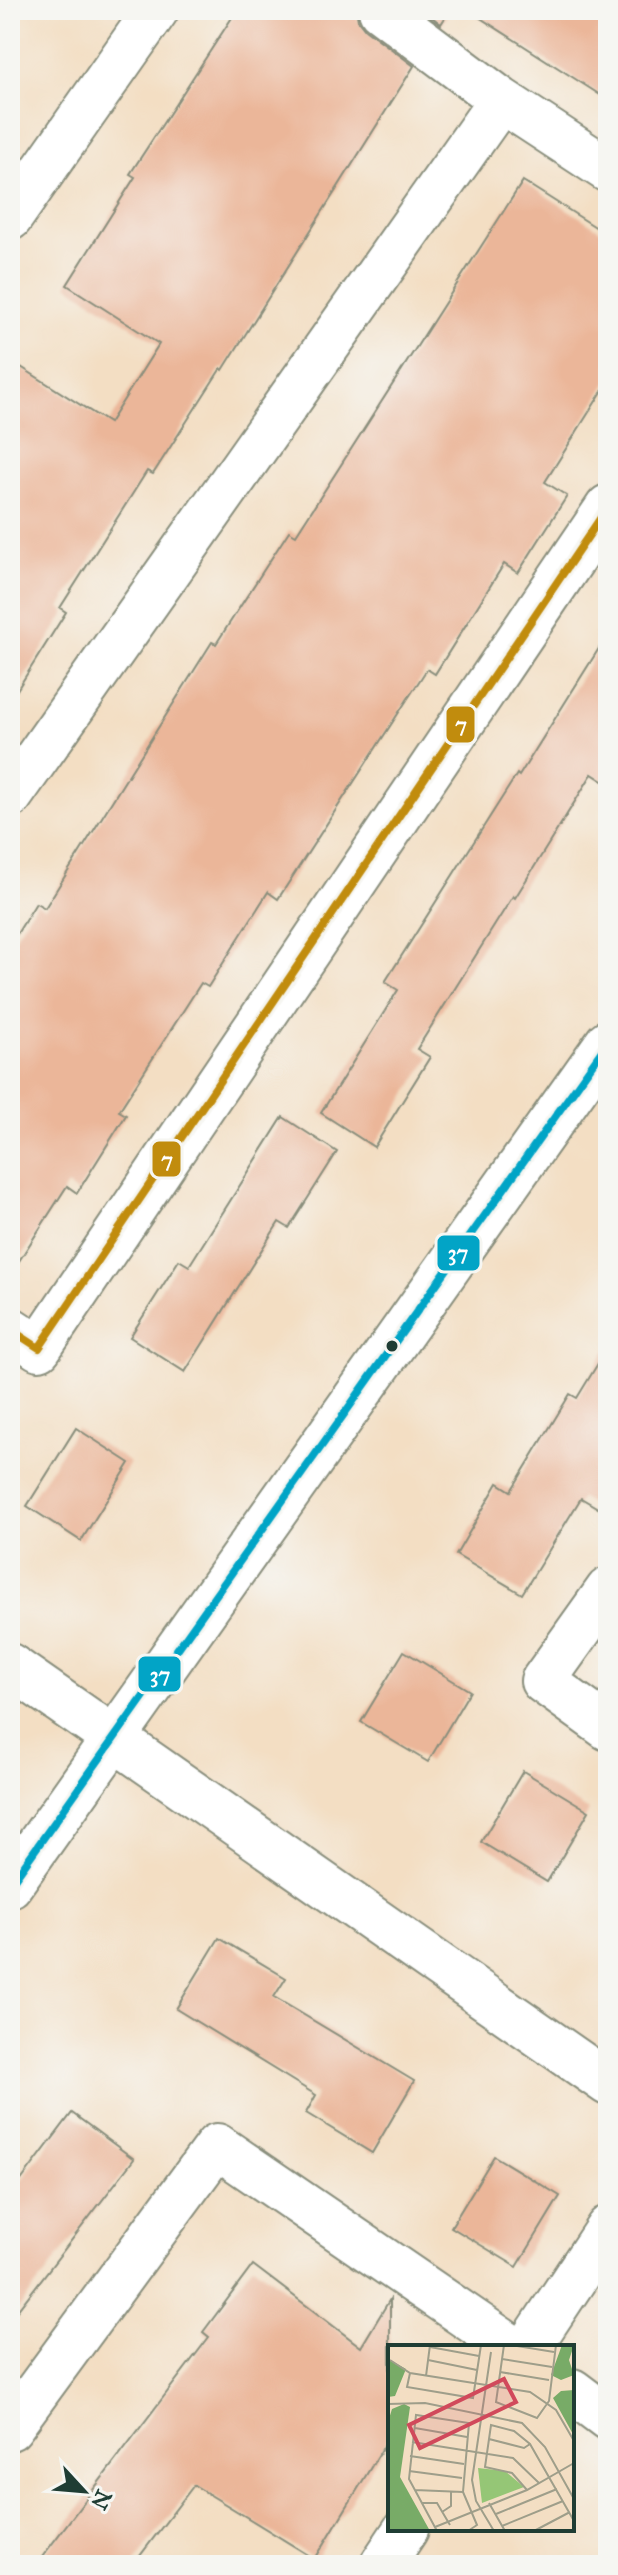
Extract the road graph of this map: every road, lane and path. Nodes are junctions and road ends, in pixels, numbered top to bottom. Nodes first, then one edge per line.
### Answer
1 (156, 10) edge
2 (381, 10) edge
3 (501, 100) junction
4 (608, 170) edge
5 (10, 218) edge
6 (608, 507) edge
7 (10, 796) edge
8 (608, 1042) edge
9 (10, 1329) edge
10 (608, 1590) edge
11 (10, 1666) edge
12 (608, 1728) edge
13 (112, 1739) junction
14 (10, 1885) edge
15 (608, 2083) edge
16 (608, 2228) edge
17 (508, 2345) edge
18 (530, 2345) edge
19 (574, 2392) edge
20 (608, 2418) edge
21 (10, 2428) edge
22 (405, 2531) edge
23 (382, 2565) edge

1 - 5 street
2 - 3 street
3 - 4 street
3 - 7 street
6 - 9 street
8 - 13 street
10 - 12 street
11 - 13 street
13 - 14 street
13 - 15 street
16 - 18 street
17 - 21 street
19 - 20 street
22 - 23 street

